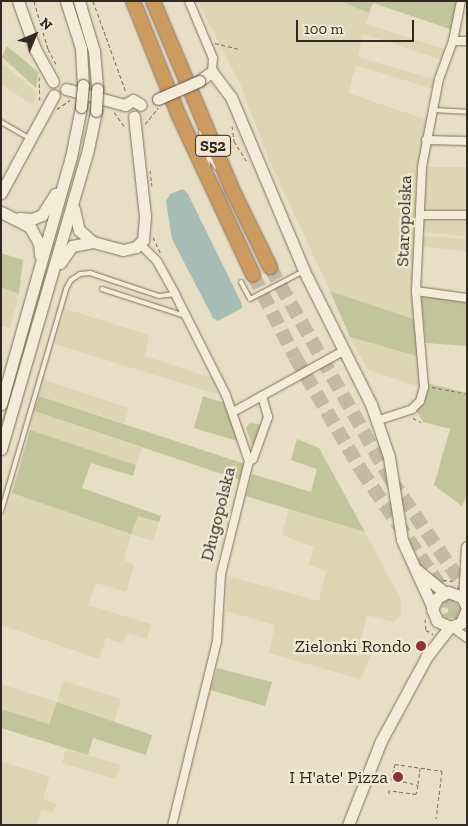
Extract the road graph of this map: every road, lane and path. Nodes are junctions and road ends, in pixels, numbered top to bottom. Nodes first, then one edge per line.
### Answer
1 (18, 1) edge
2 (34, 1) edge
3 (45, 1) edge
4 (49, 1) edge
5 (66, 1) edge
6 (79, 1) edge
7 (93, 1) edge
8 (123, 1) edge
9 (133, 1) edge
10 (153, 1) edge
11 (157, 1) edge
12 (190, 1) edge
13 (461, 1) edge
14 (162, 23) junction
15 (453, 41) junction
16 (467, 41) edge
17 (208, 46) junction
18 (239, 49) dead end
19 (56, 64) dead end
20 (212, 72) junction
21 (42, 73) dead end
22 (162, 73) junction
23 (53, 81) junction
24 (66, 89) junction
25 (54, 95) junction
26 (126, 101) junction
27 (160, 102) junction
28 (43, 104) dead end
29 (141, 105) junction
30 (196, 108) junction
31 (432, 110) junction
32 (467, 112) edge
33 (179, 116) junction
34 (134, 117) junction
35 (1, 122) edge
36 (145, 129) dead end
37 (32, 140) junction
38 (426, 140) junction
39 (467, 141) edge
40 (206, 153) junction
41 (64, 180) junction
42 (232, 189) junction
43 (1, 193) edge
44 (215, 198) junction
45 (74, 199) junction
46 (1, 212) edge
47 (420, 215) junction
48 (467, 215) edge
49 (17, 218) junction
50 (152, 232) dead end
51 (93, 242) junction
52 (140, 244) junction
53 (40, 267) junction
54 (270, 267) tunnel mouth
55 (304, 271) junction
56 (164, 274) junction
57 (247, 279) joint
58 (102, 289) dead end
59 (48, 290) junction
60 (416, 292) junction
61 (175, 294) junction
62 (467, 298) edge
63 (187, 317) junction
64 (343, 351) junction
65 (424, 387) junction
66 (467, 394) edge
67 (262, 396) junction
68 (1, 404) edge
69 (408, 411) junction
70 (233, 412) junction
71 (379, 420) junction
72 (422, 422) dead end
73 (1, 449) edge
74 (249, 461) junction
75 (1, 512) edge
76 (467, 547) edge
77 (464, 562) junction
78 (411, 563) junction
79 (447, 592) junction
80 (432, 606) junction
81 (466, 612) edge
82 (435, 620) junction
83 (451, 627) junction
84 (428, 631) dead end
85 (431, 633) dead end
86 (467, 638) edge
87 (426, 656) junction
88 (420, 768) junction
89 (373, 773) dead end
90 (391, 780) junction
91 (418, 784) junction
92 (389, 795) dead end
93 (436, 819) dead end
94 (172, 825) edge
95 (348, 825) edge

1 - 23 main road
2 - 19 path
3 - 4 path
5 - 41 main road, bridge
6 - 45 main road, bridge
7 - 26 path
8 - 22 highway
9 - 22 highway, S52
10 - 14 highway, S52
11 - 14 highway
12 - 17 street
13 - 15 street, Staropolska
14 - 30 highway, S52
15 - 16 street
15 - 31 street, Staropolska
17 - 18 path
17 - 20 street
20 - 27 main road, bridge
20 - 55 main road
21 - 28 path
22 - 33 highway, S52
23 - 24 main road
23 - 25 main road
24 - 25 main road
24 - 26 main road
25 - 37 main road
26 - 29 main road
26 - 34 main road
27 - 29 main road
27 - 36 path
29 - 34 main road
30 - 40 lane
30 - 42 highway, S52
31 - 32 lane
31 - 38 street, Staropolska
33 - 40 lane
33 - 44 highway, S52
34 - 52 main road
35 - 37 lane
37 - 43 main road
38 - 39 street
38 - 47 street, Staropolska
40 - 42 lane
40 - 44 lane
41 - 49 main road
41 - 53 main road
42 - 54 highway, S52
44 - 57 highway, S52
45 - 51 main road
45 - 59 main road
46 - 49 main road
47 - 48 street
47 - 60 street, Staropolska
49 - 53 main road
50 - 56 path
51 - 52 main road
51 - 59 main road
52 - 56 street, Długopolska
53 - 68 main road
55 - 57 lane
55 - 64 main road
56 - 61 street, Długopolska
58 - 63 lane
59 - 73 main road
60 - 62 street
60 - 65 street, Staropolska
61 - 63 street, Długopolska
61 - 75 lane
63 - 70 street, Długopolska
64 - 67 street
64 - 71 main road
65 - 66 path
65 - 69 street
67 - 70 street
67 - 74 street
69 - 71 street
69 - 72 path
70 - 74 street, Długopolska
71 - 78 main road
74 - 94 street, Długopolska
76 - 77 main road
77 - 79 main road
77 - 81 main road
78 - 79 main road
78 - 80 main road
79 - 80 main road
79 - 81 main road
80 - 82 main road
81 - 83 main road
82 - 83 main road
82 - 87 main road
83 - 86 street
83 - 87 main road
84 - 85 path
87 - 95 main road
88 - 90 path
88 - 91 path
88 - 93 path
89 - 90 path
90 - 91 path
91 - 92 path

